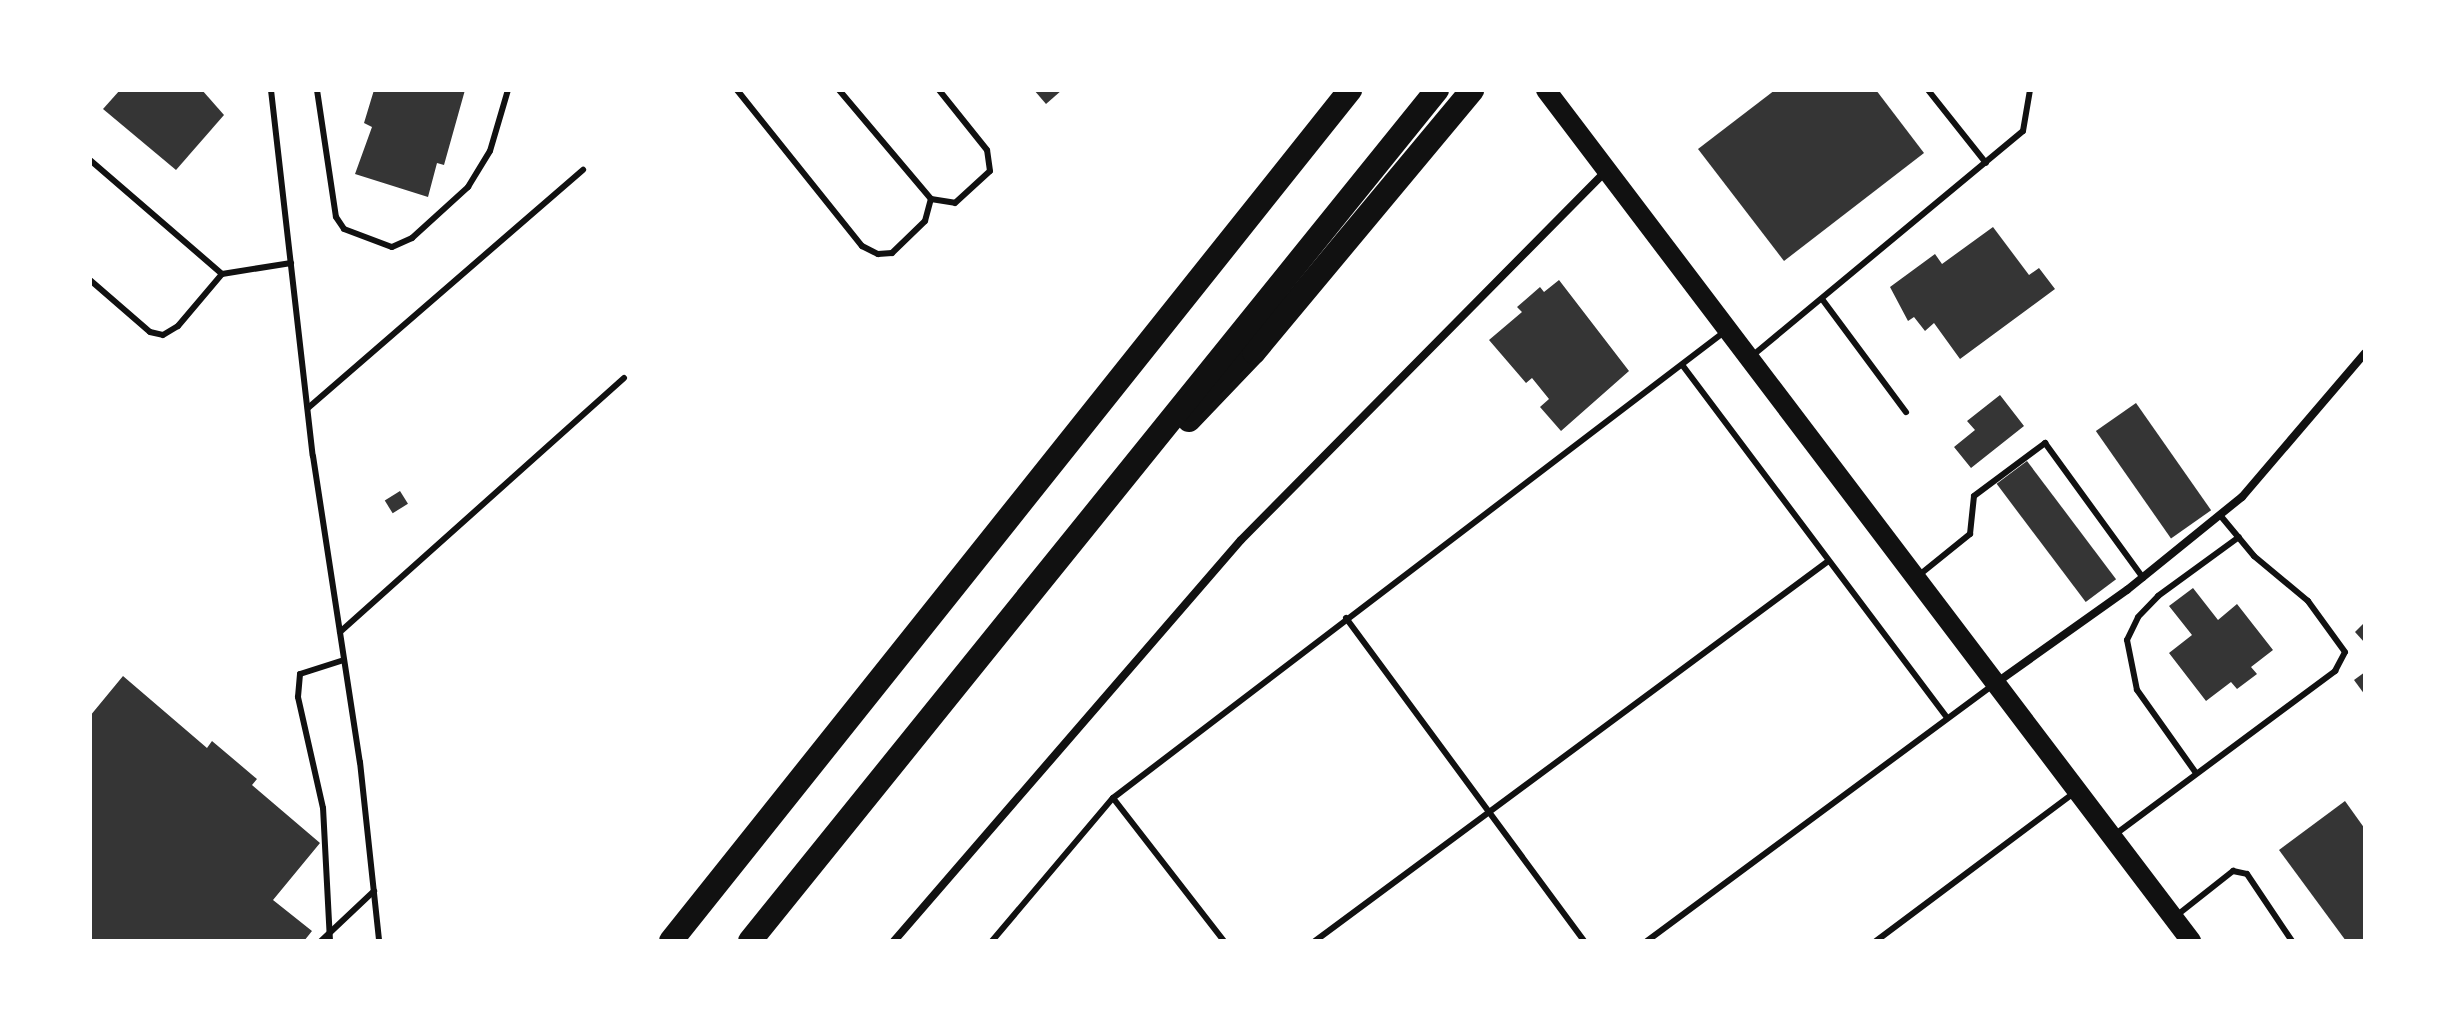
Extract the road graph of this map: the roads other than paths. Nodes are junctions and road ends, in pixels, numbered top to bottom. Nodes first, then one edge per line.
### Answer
1 (271, 90) edge
2 (317, 90) edge
3 (508, 90) edge
4 (737, 90) edge
5 (839, 90) edge
6 (939, 90) edge
7 (1350, 90) edge
8 (1437, 90) edge
9 (1472, 90) edge
10 (1546, 90) edge
11 (1928, 90) edge
12 (2030, 90) edge
13 (90, 160) edge
14 (1986, 163) junction
15 (583, 170) dead end
16 (1607, 170) junction
17 (931, 199) junction
18 (291, 263) junction
19 (222, 274) junction
20 (90, 280) edge
21 (1822, 299) junction
22 (1727, 329) junction
23 (2365, 353) edge
24 (1749, 359) junction
25 (1683, 366) junction
26 (624, 378) dead end
27 (308, 408) junction
28 (1906, 412) dead end
29 (2220, 515) junction
30 (2239, 537) junction
31 (1068, 547) junction
32 (1827, 562) junction
33 (1916, 578) junction
34 (2143, 578) junction
35 (1346, 618) junction
36 (340, 632) junction
37 (344, 660) junction
38 (1996, 683) junction
39 (1946, 716) junction
40 (2196, 773) junction
41 (2078, 790) junction
42 (1113, 798) junction
43 (1489, 809) junction
44 (2112, 836) junction
45 (374, 891) junction
46 (2174, 918) junction
47 (330, 929) junction
48 (2187, 940) edge
49 (321, 941) edge
50 (330, 941) edge
51 (379, 941) edge
52 (671, 941) edge
53 (750, 941) edge
54 (894, 941) edge
55 (992, 941) edge
56 (1224, 941) edge
57 (1315, 941) edge
58 (1584, 941) edge
59 (1647, 941) edge
60 (1876, 941) edge
61 (2292, 941) edge

1 - 18 lane
2 - 3 lane
4 - 17 lane
5 - 17 lane
6 - 17 lane
7 - 52 highway
8 - 31 highway
9 - 31 highway
10 - 16 main road
11 - 14 lane
12 - 14 lane
13 - 19 lane
14 - 21 lane
15 - 27 lane
16 - 22 main road
16 - 54 street
18 - 19 lane
18 - 27 lane
19 - 20 lane
21 - 24 lane
21 - 28 lane
22 - 24 main road
22 - 25 lane
23 - 29 street
24 - 33 main road
25 - 32 lane
25 - 35 lane
26 - 36 lane
27 - 36 lane
29 - 30 lane
29 - 34 street
30 - 40 lane
30 - 40 lane
31 - 53 highway
32 - 39 lane
32 - 43 lane
33 - 34 lane
33 - 38 main road
34 - 38 street
35 - 42 lane
35 - 43 lane
36 - 37 lane
37 - 45 lane
37 - 47 lane
38 - 39 lane
38 - 41 main road
39 - 59 lane
40 - 44 lane
41 - 44 main road
41 - 60 lane
42 - 55 lane
42 - 56 lane
43 - 57 lane
43 - 58 lane
44 - 46 main road
45 - 47 lane
45 - 51 lane
46 - 48 main road
46 - 61 lane
47 - 49 lane
47 - 50 lane

